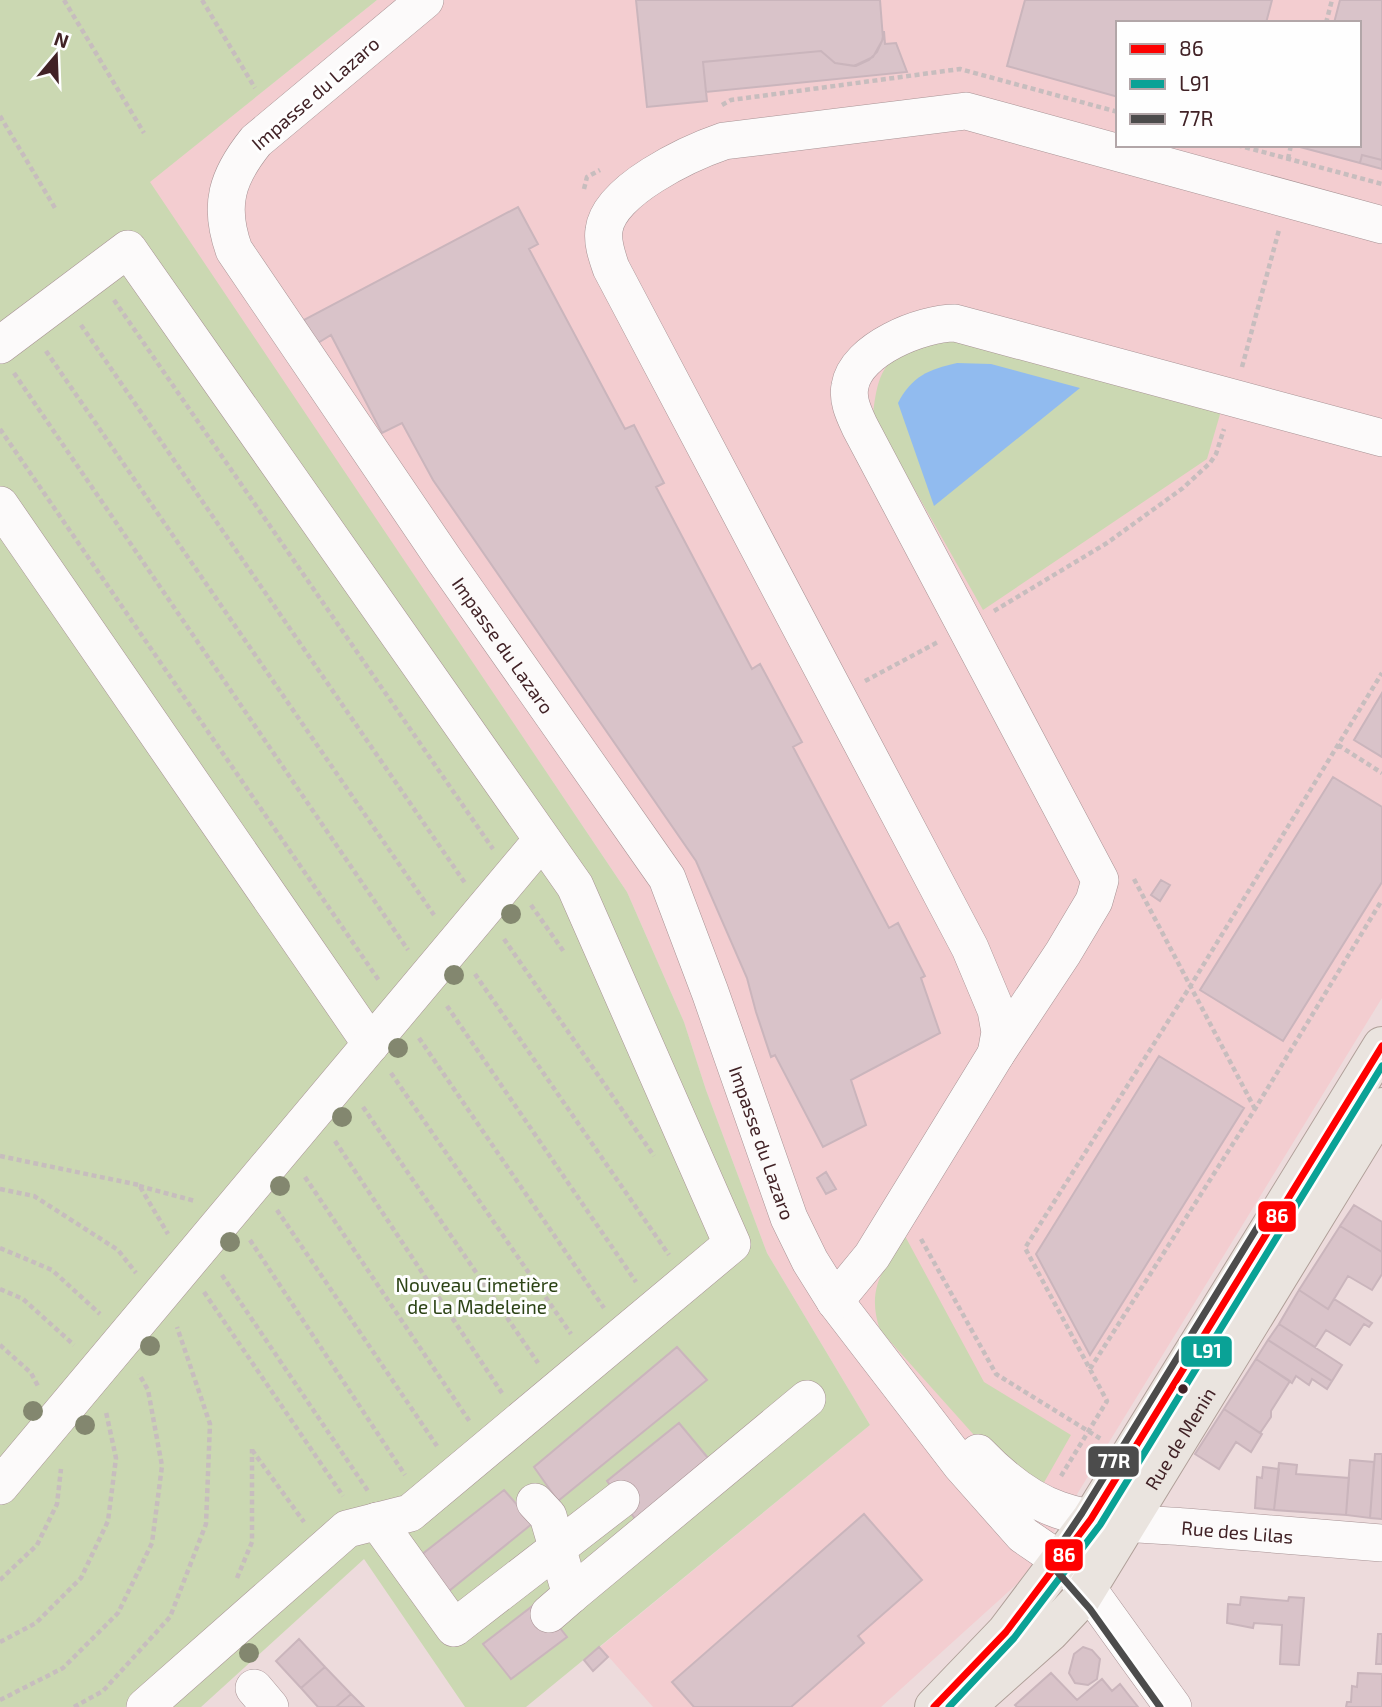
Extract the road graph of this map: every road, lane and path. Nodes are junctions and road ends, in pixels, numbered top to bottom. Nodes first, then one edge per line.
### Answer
1 (64, 0) edge
2 (202, 0) edge
3 (425, 0) edge
4 (1332, 0) edge
5 (1327, 21) edge
6 (255, 88) dead end
7 (0, 116) edge
8 (144, 133) dead end
9 (1244, 147) edge
10 (1290, 147) edge
11 (1287, 159) junction
12 (1298, 161) junction
13 (1382, 184) edge
14 (1287, 199) junction
15 (55, 208) dead end
16 (1382, 225) edge
17 (96, 273) junction
18 (63, 298) junction
19 (12, 344) edge
20 (1234, 397) junction
21 (0, 429) edge
22 (1382, 438) edge
23 (0, 505) edge
24 (966, 627) junction
25 (1382, 673) edge
26 (837, 696) junction
27 (1338, 745) junction
28 (1382, 773) edge
29 (542, 840) junction
30 (512, 876) junction
31 (1382, 900) edge
32 (484, 909) junction
33 (454, 944) junction
34 (565, 954) dead end
35 (427, 977) junction
36 (400, 1010) junction
37 (371, 1044) junction
38 (1382, 1046) edge
39 (996, 1054) junction
40 (342, 1077) junction
41 (1382, 1107) edge
42 (315, 1111) junction
43 (285, 1147) junction
44 (0, 1156) edge
45 (657, 1161) dead end
46 (257, 1180) junction
47 (139, 1185) junction
48 (0, 1189) edge
49 (230, 1212) junction
50 (0, 1248) edge
51 (194, 1255) junction
52 (687, 1281) junction
53 (0, 1289) edge
54 (156, 1300) junction
55 (835, 1301) junction
56 (655, 1309) junction
57 (623, 1335) junction
58 (121, 1342) junction
59 (879, 1360) junction
60 (590, 1362) junction
61 (1090, 1369) junction
62 (92, 1376) junction
63 (556, 1390) junction
64 (807, 1399) dead end
65 (1107, 1401) dead end
66 (520, 1421) junction
67 (487, 1448) junction
68 (456, 1474) junction
69 (0, 1486) edge
70 (621, 1499) dead end
71 (423, 1502) junction
72 (535, 1502) dead end
73 (1110, 1520) junction
74 (375, 1522) junction
75 (1382, 1543) edge
76 (558, 1548) junction
77 (323, 1550) junction
78 (1061, 1561) junction
79 (1088, 1589) junction
80 (233, 1590) dead end
81 (0, 1642) edge
82 (0, 1700) edge
83 (74, 1707) edge
84 (145, 1707) edge
85 (934, 1707) edge
86 (966, 1707) edge
87 (1173, 1707) edge

1 - 8 path
2 - 6 path
3 - 55 street, Impasse du Lazaro
4 - 5 path
7 - 15 path
9 - 11 path
10 - 11 path
11 - 12 path
12 - 13 path
12 - 14 path
14 - 16 street
14 - 20 path
14 - 26 street
17 - 18 street
17 - 29 street
17 - 30 path
18 - 19 street
18 - 32 path
19 - 33 path
19 - 35 path
20 - 22 street
20 - 24 path
20 - 24 street
21 - 36 path
23 - 37 street
24 - 26 path
24 - 39 street
25 - 27 path
26 - 39 street
27 - 28 path
27 - 61 path
29 - 30 street
29 - 52 street
30 - 32 street
30 - 34 path
31 - 61 path
32 - 33 street
32 - 45 path
33 - 35 street
33 - 52 path
35 - 36 street
35 - 56 path
36 - 37 street
36 - 57 path
37 - 40 street
37 - 60 path
38 - 73 main road, Rue de Menin
39 - 55 street
40 - 42 street
40 - 63 path
41 - 73 main road, Rue de Menin
42 - 43 street
42 - 66 path
43 - 46 street
43 - 67 path
44 - 47 path
46 - 49 street
46 - 68 path
47 - 49 path
47 - 51 path
48 - 54 path
49 - 51 street
49 - 71 path
50 - 58 path
51 - 54 street
51 - 74 path
51 - 74 path
52 - 56 street
53 - 62 path
54 - 58 street
54 - 83 path
55 - 59 street, Impasse du Lazaro
56 - 57 street
57 - 60 street
58 - 62 street
58 - 82 path
59 - 73 street, Rue des Lilas
59 - 78 street
60 - 63 street
61 - 65 path
62 - 69 street
62 - 81 path
63 - 66 street
64 - 76 street
66 - 67 street
67 - 68 street
68 - 71 street
70 - 76 street
71 - 74 street
72 - 76 street
73 - 75 street, Rue des Lilas
73 - 78 main road, Rue de Menin
73 - 79 main road, Rue de Menin
74 - 76 street
74 - 77 street
77 - 80 path
77 - 84 street
78 - 79 street
78 - 85 main road, Rue de Menin
79 - 86 main road, Rue de Menin
79 - 87 street

